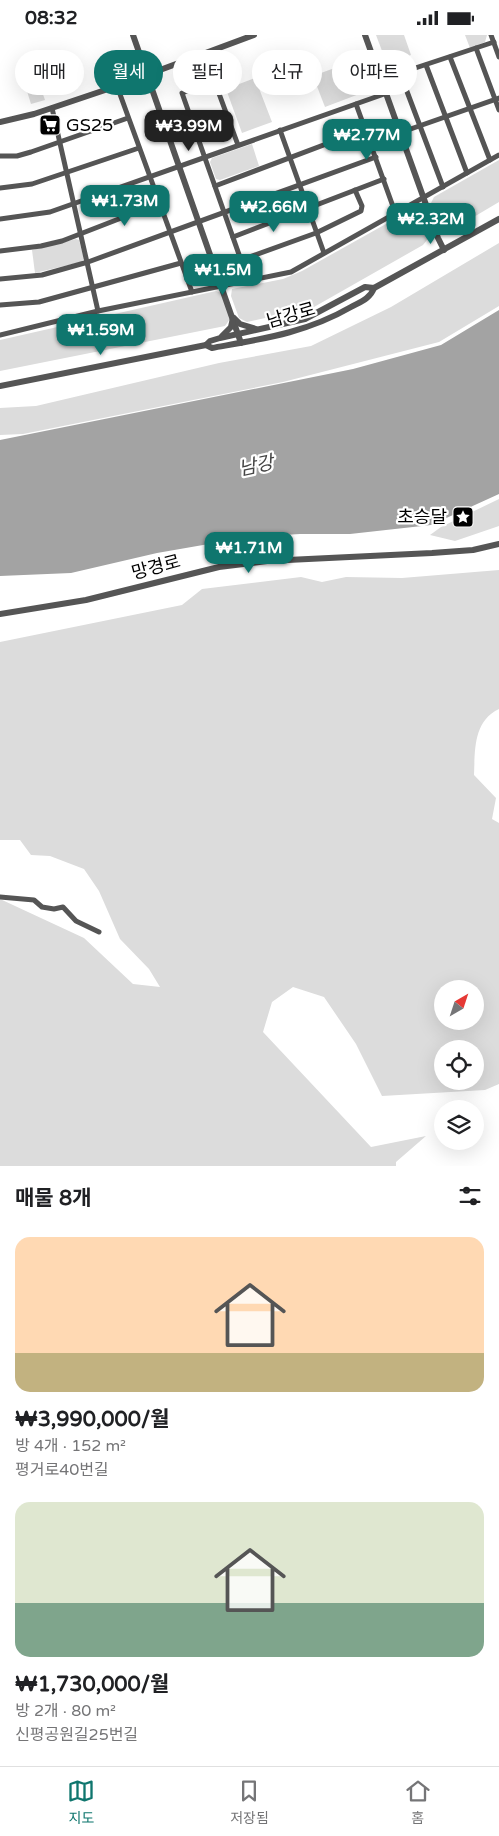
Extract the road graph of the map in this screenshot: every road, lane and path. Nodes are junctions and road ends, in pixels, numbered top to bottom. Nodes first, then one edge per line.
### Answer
1 (133, 35) edge
2 (254, 35) edge
3 (365, 35) edge
4 (491, 35) edge
5 (494, 42) junction
6 (476, 48) junction
7 (138, 50) edge
8 (212, 50) edge
9 (371, 50) edge
10 (450, 57) junction
11 (499, 57) edge
12 (426, 65) junction
13 (417, 68) edge
14 (94, 94) edge
15 (120, 95) edge
16 (153, 95) edge
17 (183, 95) edge
18 (220, 95) edge
19 (381, 95) edge
20 (387, 95) edge
21 (408, 95) edge
22 (497, 99) edge
23 (356, 104) junction
24 (52, 108) junction
25 (470, 108) junction
26 (499, 110) edge
27 (446, 117) junction
28 (128, 118) junction
29 (0, 122) edge
30 (420, 126) junction
31 (280, 129) junction
32 (366, 129) junction
33 (402, 132) junction
34 (60, 142) junction
35 (238, 145) junction
36 (140, 148) junction
37 (499, 155) edge
38 (0, 156) edge
39 (205, 157) junction
40 (290, 157) junction
41 (376, 157) junction
42 (490, 160) junction
43 (180, 166) junction
44 (68, 172) junction
45 (467, 173) junction
46 (150, 177) junction
47 (384, 179) junction
48 (300, 185) junction
49 (215, 186) junction
50 (443, 187) junction
51 (0, 188) edge
52 (355, 190) junction
53 (424, 198) junction
54 (75, 203) junction
55 (160, 203) junction
56 (308, 210) junction
57 (395, 212) junction
58 (224, 213) junction
59 (0, 219) edge
60 (499, 219) edge
61 (200, 221) junction
62 (170, 232) junction
63 (316, 233) junction
64 (81, 234) junction
65 (233, 237) junction
66 (444, 249) junction
67 (0, 251) edge
68 (324, 253) junction
69 (241, 260) junction
70 (88, 262) junction
71 (181, 263) junction
72 (0, 279) edge
73 (248, 280) junction
74 (223, 285) junction
75 (93, 286) junction
76 (374, 288) junction
77 (192, 293) junction
78 (0, 305) edge
79 (98, 311) junction
80 (233, 317) junction
81 (257, 329) junction
82 (239, 333) junction
83 (0, 335) edge
84 (220, 338) junction
85 (241, 343) junction
86 (206, 345) junction
87 (0, 386) edge
88 (499, 544) edge
89 (0, 614) edge
90 (0, 897) edge
91 (99, 932) dead end

1 - 7 street
2 - 8 street
3 - 9 street
4 - 5 street
5 - 6 street
5 - 11 street
6 - 10 street
6 - 22 street
10 - 12 street
10 - 25 street
12 - 13 street
12 - 27 street
14 - 24 street
15 - 28 street
16 - 43 street
17 - 39 street
18 - 35 street
19 - 23 street
20 - 33 street
21 - 30 street
22 - 25 street
22 - 26 street
23 - 31 street
23 - 32 street
24 - 29 street
24 - 34 street
25 - 27 street
25 - 42 street
27 - 30 street
27 - 45 street
28 - 34 street
28 - 36 street
30 - 33 street
30 - 50 street
31 - 35 street
31 - 40 street
32 - 40 street
32 - 41 street
33 - 53 street
34 - 38 street
34 - 44 street
35 - 39 street
36 - 44 street
36 - 46 street
37 - 42 street
39 - 43 street
39 - 49 street
40 - 48 street
40 - 49 street
41 - 47 street
41 - 48 street
42 - 45 street
43 - 46 street
43 - 61 street
44 - 51 street
44 - 54 street
45 - 50 street
46 - 54 street
46 - 55 street
47 - 52 street
47 - 57 street
48 - 56 street
48 - 58 street
49 - 58 street
50 - 53 street
52 - 56 street
52 - 63 street
53 - 57 street
53 - 66 street
54 - 59 street
54 - 64 street
55 - 62 street
55 - 64 street
56 - 63 street
56 - 65 street
57 - 68 street
58 - 61 street
58 - 65 street
60 - 66 street, 남강로
61 - 62 street
61 - 74 street
62 - 70 street
62 - 71 street
63 - 68 street
63 - 69 street
64 - 67 street
64 - 70 street
65 - 69 street
66 - 76 street, 남강로
68 - 73 street
69 - 73 street
70 - 72 street
70 - 75 street
71 - 75 street
71 - 77 street
73 - 74 street
74 - 77 street
74 - 80 street
75 - 78 street
75 - 79 street
76 - 81 street, 남강로
76 - 85 street, 남강로
77 - 79 street
79 - 83 street
80 - 81 street
80 - 82 street
80 - 84 street
81 - 82 street, 남강로
82 - 84 street, 남강로
82 - 85 street
84 - 86 street, 남강로
85 - 86 street, 남강로
86 - 87 street, 남강로
88 - 89 street, 망경로
90 - 91 street

